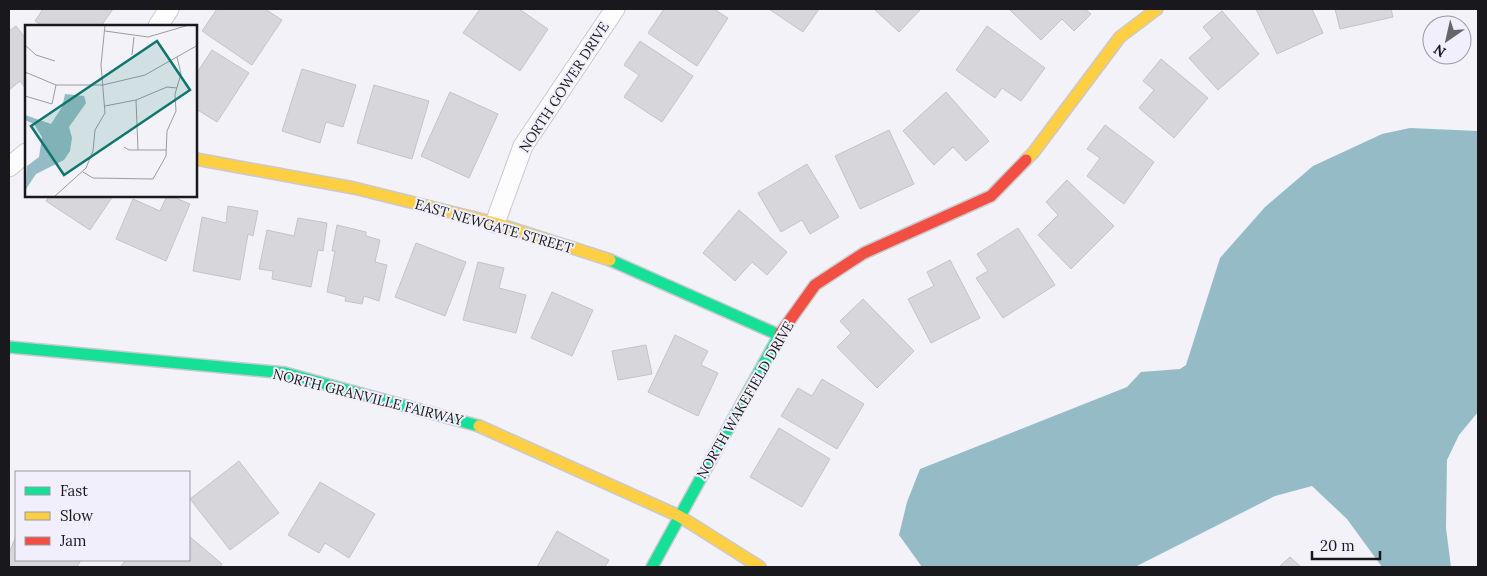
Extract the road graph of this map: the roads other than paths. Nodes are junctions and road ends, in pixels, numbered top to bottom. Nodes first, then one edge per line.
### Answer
1 (169, 9) edge
2 (615, 9) edge
3 (1157, 9) edge
4 (159, 25) edge
5 (25, 154) edge
6 (198, 160) edge
7 (9, 167) edge
8 (495, 224) junction
9 (779, 336) junction
10 (9, 347) edge
11 (679, 516) junction
12 (652, 567) edge
13 (760, 567) edge

1 - 4 street
2 - 8 street, NORTH GOWER DRIVE
3 - 9 street, NORTH WAKEFIELD DRIVE
5 - 7 street
6 - 8 street, EAST NEWGATE STREET
8 - 9 street, EAST NEWGATE STREET
9 - 11 street, NORTH WAKEFIELD DRIVE
10 - 11 street, NORTH GRANVILLE FAIRWAY
11 - 12 street, NORTH WAKEFIELD DRIVE
11 - 13 street, NORTH GRANVILLE FAIRWAY

